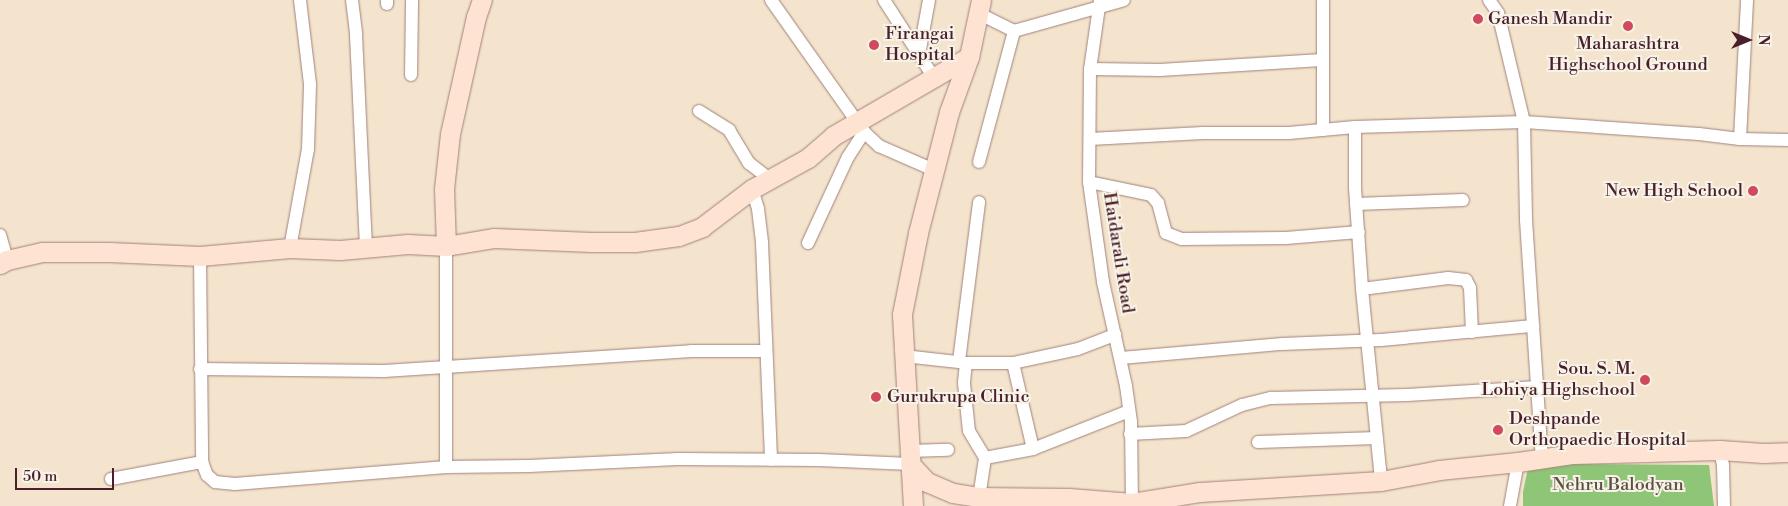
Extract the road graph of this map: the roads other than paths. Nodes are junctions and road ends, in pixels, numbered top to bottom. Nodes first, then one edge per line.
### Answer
1 (300, 0) edge
2 (352, 0) edge
3 (412, 0) edge
4 (482, 0) edge
5 (771, 0) edge
6 (884, 0) edge
7 (928, 0) edge
8 (1124, 0) edge
9 (1324, 0) edge
10 (1489, 0) edge
11 (1747, 0) edge
12 (1099, 4) edge
13 (979, 6) edge
14 (1014, 31) junction
15 (919, 55) junction
16 (968, 58) junction
17 (1322, 60) junction
18 (1090, 69) junction
19 (411, 75) dead end
20 (934, 78) junction
21 (699, 111) dead end
22 (1524, 122) junction
23 (1355, 126) junction
24 (861, 128) junction
25 (1323, 130) junction
26 (1090, 139) junction
27 (1740, 139) junction
28 (1788, 140) edge
29 (980, 162) dead end
30 (934, 170) junction
31 (771, 180) junction
32 (1089, 182) junction
33 (752, 189) junction
34 (1463, 200) dead end
35 (979, 202) dead end
36 (1356, 204) junction
37 (1359, 232) junction
38 (0, 235) edge
39 (808, 243) dead end
40 (446, 246) junction
41 (290, 248) junction
42 (366, 249) junction
43 (200, 256) junction
44 (3, 262) edge
45 (1362, 289) junction
46 (1534, 326) junction
47 (1472, 332) junction
48 (1115, 335) junction
49 (1367, 340) junction
50 (766, 351) junction
51 (904, 356) junction
52 (1121, 358) junction
53 (962, 362) junction
54 (1013, 363) junction
55 (446, 368) junction
56 (200, 369) junction
57 (1538, 387) junction
58 (1372, 395) junction
59 (1129, 411) junction
60 (1130, 434) junction
61 (1377, 438) junction
62 (1258, 442) dead end
63 (1033, 449) junction
64 (948, 450) dead end
65 (1720, 450) junction
66 (1788, 452) edge
67 (910, 457) junction
68 (985, 458) junction
69 (1542, 458) junction
70 (771, 460) junction
71 (202, 462) junction
72 (1518, 462) junction
73 (446, 467) junction
74 (111, 479) dead end
75 (1382, 481) junction
76 (978, 502) edge
77 (1121, 503) edge
78 (1726, 503) edge
79 (913, 506) edge
80 (1510, 506) edge

1 - 41 street
2 - 42 street
3 - 19 street
4 - 40 street
5 - 24 street
6 - 15 street
7 - 15 street
8 - 12 street
9 - 17 street
10 - 22 street
11 - 27 street
12 - 14 street
12 - 18 street, Haidarali Road
13 - 14 street
13 - 16 street
14 - 29 street
15 - 20 street
16 - 20 street
16 - 30 street
17 - 18 street
17 - 25 street
18 - 26 street, Haidarali Road
20 - 24 street
21 - 31 street
22 - 23 street
22 - 27 street
22 - 46 street
23 - 25 street
23 - 36 street
24 - 30 street
24 - 31 street
24 - 39 street
25 - 26 street
26 - 32 street, Haidarali Road
27 - 28 street
30 - 51 street
31 - 33 street
32 - 37 street
32 - 48 street, Haidarali Road
33 - 40 street
33 - 50 street
34 - 36 street
35 - 53 street
36 - 37 street
37 - 45 street
38 - 44 street
40 - 42 street
40 - 55 street
41 - 42 street
41 - 43 street
43 - 44 street
43 - 56 street
45 - 47 street
45 - 49 street
46 - 47 street
46 - 57 street
47 - 49 street
48 - 52 street, Haidarali Road
48 - 54 street
49 - 52 street
49 - 58 street
50 - 55 street
50 - 70 street
51 - 53 street
51 - 67 street
52 - 59 street, Haidarali Road
53 - 54 street
53 - 68 street
54 - 63 street
55 - 56 street
55 - 73 street
56 - 71 street
57 - 58 street
57 - 69 street
58 - 60 street
58 - 61 street
59 - 60 street, Haidarali Road
59 - 63 street
60 - 77 street, Haidarali Road
61 - 62 street
61 - 75 street
63 - 68 street
64 - 67 street
65 - 66 street
65 - 69 street
65 - 78 street
67 - 70 street
67 - 76 street
67 - 79 street
68 - 76 street
69 - 72 street
70 - 73 street
71 - 73 street
71 - 74 street
72 - 75 street
72 - 80 street
75 - 77 street
76 - 77 street

